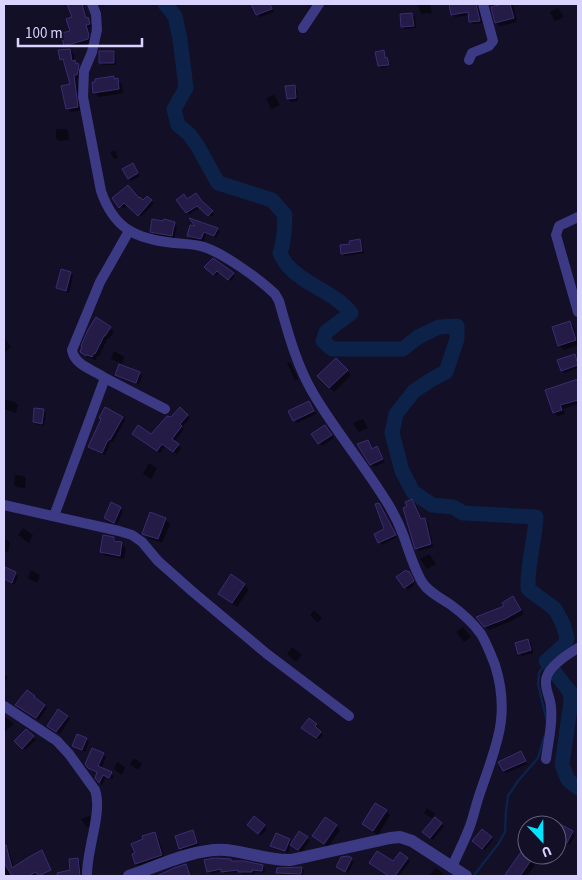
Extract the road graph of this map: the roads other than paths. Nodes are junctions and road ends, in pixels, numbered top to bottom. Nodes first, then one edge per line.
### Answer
1 (92, 4) edge
2 (319, 4) edge
3 (483, 4) edge
4 (303, 28) dead end
5 (470, 60) dead end
6 (578, 217) edge
7 (129, 231) junction
8 (578, 312) edge
9 (105, 378) junction
10 (165, 409) dead end
11 (4, 505) edge
12 (54, 516) junction
13 (578, 648) edge
14 (4, 706) edge
15 (348, 716) dead end
16 (546, 759) dead end
17 (452, 867) junction
18 (86, 876) edge
19 (129, 876) edge
20 (466, 876) edge

1 - 7 street
2 - 4 street
3 - 5 street
6 - 8 street
7 - 9 street
7 - 17 street
9 - 10 street
9 - 12 street
11 - 12 street
12 - 15 street
13 - 16 street
14 - 18 street
17 - 19 street
17 - 20 street

